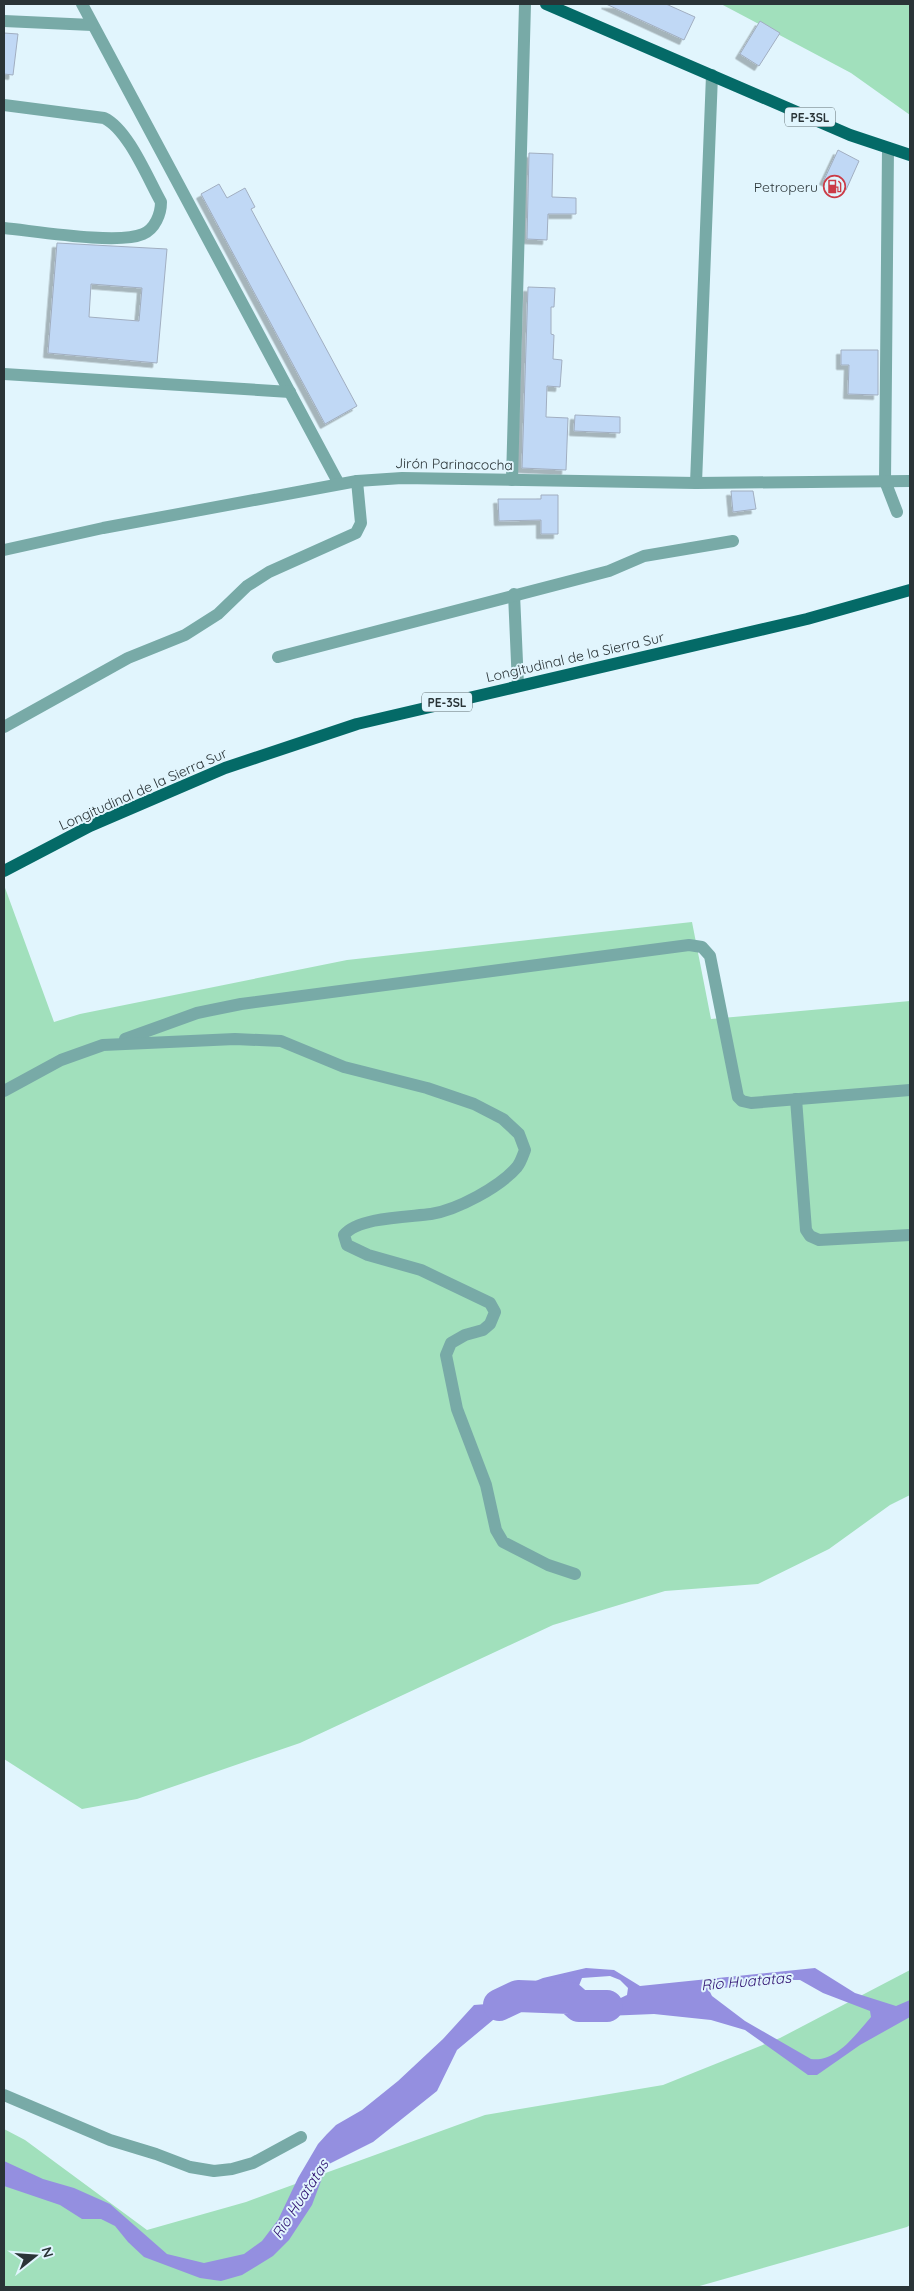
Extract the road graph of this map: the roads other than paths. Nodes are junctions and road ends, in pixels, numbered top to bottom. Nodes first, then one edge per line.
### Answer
1 (82, 4) edge
2 (525, 4) edge
3 (546, 4) edge
4 (4, 21) edge
5 (92, 25) junction
6 (712, 75) junction
7 (4, 105) edge
8 (888, 148) junction
9 (910, 155) edge
10 (4, 228) edge
11 (4, 374) edge
12 (290, 392) junction
13 (512, 480) junction
14 (357, 481) junction
15 (910, 481) edge
16 (885, 482) junction
17 (696, 483) junction
18 (339, 484) junction
19 (897, 512) dead end
20 (733, 541) dead end
21 (4, 550) edge
22 (910, 590) edge
23 (514, 594) junction
24 (278, 658) dead end
25 (518, 685) junction
26 (4, 727) edge
27 (4, 871) edge
28 (109, 1045) junction
29 (910, 1090) edge
30 (4, 1091) edge
31 (796, 1099) junction
32 (910, 1235) edge
33 (575, 1574) dead end
34 (4, 2095) edge
35 (301, 2137) dead end

1 - 5 street
2 - 13 street
3 - 6 main road, PE-3SL
4 - 5 street
5 - 12 street
6 - 8 main road, PE-3SL
6 - 17 street
7 - 10 street
8 - 9 main road, PE-3SL
8 - 16 street
11 - 12 street
12 - 18 street
13 - 14 street, Jirón Parinacocha
13 - 17 street, Jirón Parinacocha
14 - 18 street, Jirón Parinacocha
14 - 26 street
15 - 16 street, Jirón Parinacocha
16 - 17 street, Jirón Parinacocha
16 - 19 street
18 - 21 street, Jirón Parinacocha
20 - 23 street
22 - 25 main road, Longitudinal de la Sierra Sur / PE-3SL
23 - 24 street
23 - 25 street
25 - 27 main road, Longitudinal de la Sierra Sur / PE-3SL
28 - 30 street
28 - 31 street
28 - 33 street
29 - 31 street
31 - 32 street
34 - 35 street

